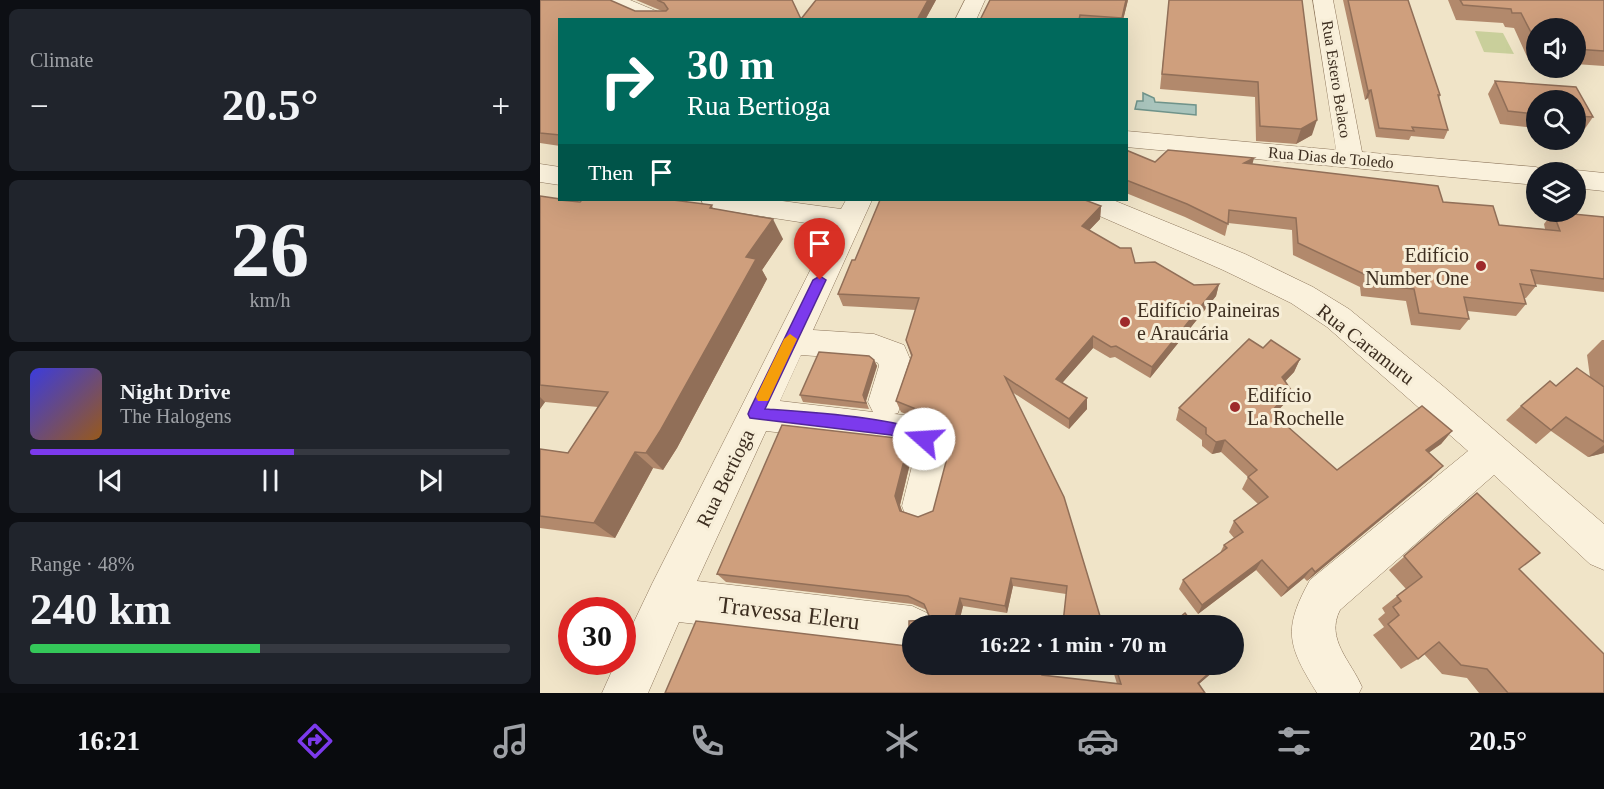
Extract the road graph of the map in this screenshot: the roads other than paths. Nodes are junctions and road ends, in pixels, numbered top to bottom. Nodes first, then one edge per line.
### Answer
1 (612, 0) edge
2 (975, 0) edge
3 (1323, 0) edge
4 (656, 18) edge
5 (966, 18) edge
6 (1128, 139) edge
7 (1350, 159) junction
8 (540, 173) edge
9 (1526, 175) edge
10 (558, 176) edge
11 (1586, 180) edge
12 (1604, 182) edge
13 (729, 201) edge
14 (1092, 201) edge
15 (854, 210) edge
16 (790, 341) junction
17 (886, 402) dead end
18 (755, 414) junction
19 (1494, 452) junction
20 (921, 506) dead end
21 (1604, 550) edge
22 (667, 599) junction
23 (902, 627) edge
24 (1339, 687) dead end
25 (626, 693) edge

1 - 4 street
2 - 5 street
3 - 7 street, Rua Estero Belaco
6 - 7 street, Rua Dias de Toledo
7 - 9 street, Rua Dias de Toledo
8 - 10 street
11 - 12 street
13 - 15 street
14 - 19 street, Rua Caramuru
15 - 16 street, Rua Bertioga
16 - 17 street
16 - 18 street, Rua Bertioga
18 - 20 street
18 - 22 street, Rua Bertioga
19 - 21 street, Rua Caramuru
19 - 24 street
22 - 23 street, Travessa Eleru
22 - 25 street, Rua Bertioga

